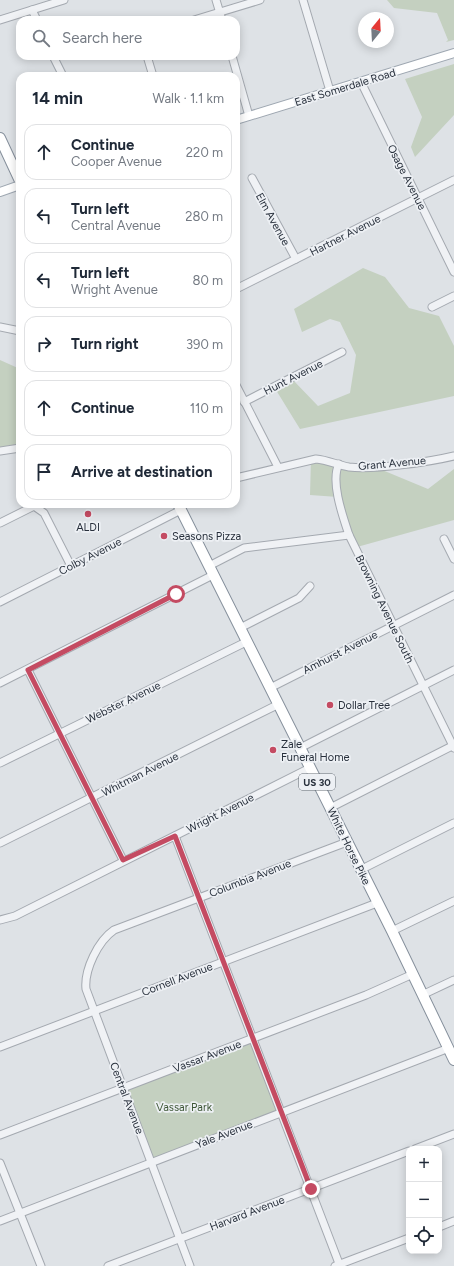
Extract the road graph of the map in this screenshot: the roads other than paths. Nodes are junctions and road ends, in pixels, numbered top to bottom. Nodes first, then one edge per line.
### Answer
1 (64, 0) edge
2 (216, 0) edge
3 (260, 0) edge
4 (303, 0) edge
5 (32, 10) junction
6 (220, 12) junction
7 (35, 16) edge
8 (207, 16) edge
9 (221, 16) edge
10 (0, 20) edge
11 (454, 53) edge
12 (55, 60) edge
13 (148, 60) edge
14 (233, 60) edge
15 (61, 72) edge
16 (152, 72) edge
17 (237, 72) edge
18 (361, 82) junction
19 (240, 84) edge
20 (330, 91) junction
21 (249, 116) junction
22 (240, 119) edge
23 (0, 138) edge
24 (16, 172) edge
25 (252, 178) dead end
26 (454, 180) edge
27 (16, 186) edge
28 (0, 192) edge
29 (418, 198) junction
30 (296, 259) junction
31 (454, 272) edge
32 (240, 287) edge
33 (454, 296) edge
34 (432, 307) dead end
35 (0, 327) edge
36 (16, 330) edge
37 (342, 352) dead end
38 (240, 394) edge
39 (244, 402) junction
40 (16, 449) edge
41 (0, 451) edge
42 (454, 456) edge
43 (339, 464) junction
44 (278, 467) junction
45 (240, 477) edge
46 (29, 508) edge
47 (39, 508) edge
48 (177, 508) edge
49 (180, 508) edge
50 (0, 523) edge
51 (348, 535) junction
52 (444, 539) dead end
53 (454, 559) edge
54 (71, 566) junction
55 (211, 570) junction
56 (310, 586) dead end
57 (454, 595) edge
58 (0, 602) edge
59 (393, 626) junction
60 (240, 628) junction
61 (246, 642) junction
62 (28, 670) junction
63 (454, 670) edge
64 (0, 683) edge
65 (423, 686) junction
66 (270, 688) junction
67 (278, 704) junction
68 (60, 733) junction
69 (454, 747) edge
70 (300, 748) junction
71 (0, 763) edge
72 (310, 768) junction
73 (92, 799) junction
74 (330, 808) junction
75 (454, 823) edge
76 (175, 836) junction
77 (347, 842) junction
78 (0, 843) edge
79 (123, 860) junction
80 (360, 870) junction
81 (199, 898) junction
82 (454, 901) edge
83 (377, 903) junction
84 (0, 920) edge
85 (392, 931) junction
86 (110, 933) joint
87 (224, 962) junction
88 (413, 974) junction
89 (454, 980) edge
90 (422, 995) junction
91 (94, 1011) junction
92 (253, 1038) junction
93 (0, 1047) edge
94 (448, 1048) junction
95 (454, 1059) edge
96 (122, 1088) junction
97 (282, 1112) junction
98 (0, 1134) edge
99 (454, 1134) edge
100 (423, 1146) edge
101 (406, 1152) edge
102 (152, 1162) junction
103 (0, 1163) edge
104 (311, 1189) junction
105 (20, 1214) junction
106 (0, 1221) edge
107 (454, 1221) edge
108 (442, 1226) edge
109 (180, 1239) junction
110 (406, 1239) edge
111 (338, 1265) edge
112 (40, 1266) edge
113 (108, 1266) edge
114 (190, 1266) edge

1 - 5 street
2 - 6 street
3 - 6 street
4 - 20 street
5 - 7 street
5 - 10 street
6 - 8 street
6 - 9 street
11 - 18 main road, East Somerdale Road
12 - 15 street
13 - 16 street
14 - 17 street
18 - 20 main road, East Somerdale Road
18 - 29 street, Osage Avenue
19 - 21 street
20 - 21 main road, East Somerdale Road
21 - 22 main road, East Somerdale Road
23 - 24 highway
25 - 30 street, Elm Avenue
26 - 29 street, Hartner Avenue
27 - 28 main road
29 - 30 street, Hartner Avenue
29 - 31 street, Osage Avenue
30 - 32 street, Hartner Avenue
33 - 34 street
35 - 36 street
37 - 39 street, Hunt Avenue
38 - 39 street
39 - 44 street
40 - 41 street
42 - 43 street, Grant Avenue
43 - 44 street, Grant Avenue
43 - 51 street, Browning Avenue South
44 - 45 street, Grant Avenue
46 - 50 street
47 - 54 street
48 - 54 street, Colby Avenue
49 - 55 highway, White Horse Pike / US 30
51 - 55 street
51 - 59 street, Browning Avenue South
52 - 53 street
54 - 58 street, Colby Avenue
55 - 60 highway, White Horse Pike / US 30
55 - 62 street
56 - 60 street
57 - 59 street, Amhurst Avenue
59 - 65 street, Browning Avenue South
59 - 66 street, Amhurst Avenue
60 - 61 highway, White Horse Pike / US 30
61 - 66 highway, White Horse Pike / US 30
61 - 68 street, Webster Avenue
62 - 64 street
62 - 68 street
63 - 65 street
65 - 69 street, Browning Avenue South
65 - 70 street
66 - 67 highway, White Horse Pike / US 30
67 - 70 highway, White Horse Pike / US 30
67 - 73 street, Whitman Avenue
68 - 71 street, Webster Avenue
68 - 73 street
69 - 74 street
70 - 72 highway, White Horse Pike / US 30
72 - 74 highway, White Horse Pike / US 30
72 - 76 street, Wright Avenue
73 - 78 street, Whitman Avenue
73 - 79 street
74 - 77 highway, White Horse Pike / US 30
75 - 80 street
76 - 79 street, Wright Avenue
76 - 81 street
77 - 80 highway, White Horse Pike / US 30
77 - 81 street, Columbia Avenue
79 - 84 street, Wright Avenue
80 - 83 highway, White Horse Pike / US 30
81 - 86 street, Columbia Avenue
81 - 87 street
82 - 85 street
83 - 85 highway, White Horse Pike / US 30
83 - 87 street, Cornell Avenue
85 - 88 highway, White Horse Pike / US 30
86 - 91 street, Central Avenue
87 - 91 street, Cornell Avenue
87 - 92 street
88 - 90 highway, White Horse Pike / US 30
88 - 92 street, Vassar Avenue
89 - 90 street
90 - 94 highway, White Horse Pike / US 30
91 - 93 street, Cornell Avenue
91 - 96 street, Central Avenue
92 - 96 street, Vassar Avenue
92 - 97 street
94 - 95 highway, White Horse Pike / US 30
94 - 97 street, Yale Avenue
96 - 98 street, Vassar Avenue
96 - 102 street, Central Avenue
97 - 102 street, Yale Avenue
97 - 104 street
99 - 100 street
101 - 104 street, Harvard Avenue
102 - 105 street, Yale Avenue
102 - 109 street, Central Avenue
103 - 105 street
104 - 109 street, Harvard Avenue
104 - 111 street
105 - 106 street, Yale Avenue
105 - 112 street
107 - 108 street
109 - 113 street, Harvard Avenue
109 - 114 street, Central Avenue
110 - 111 street

